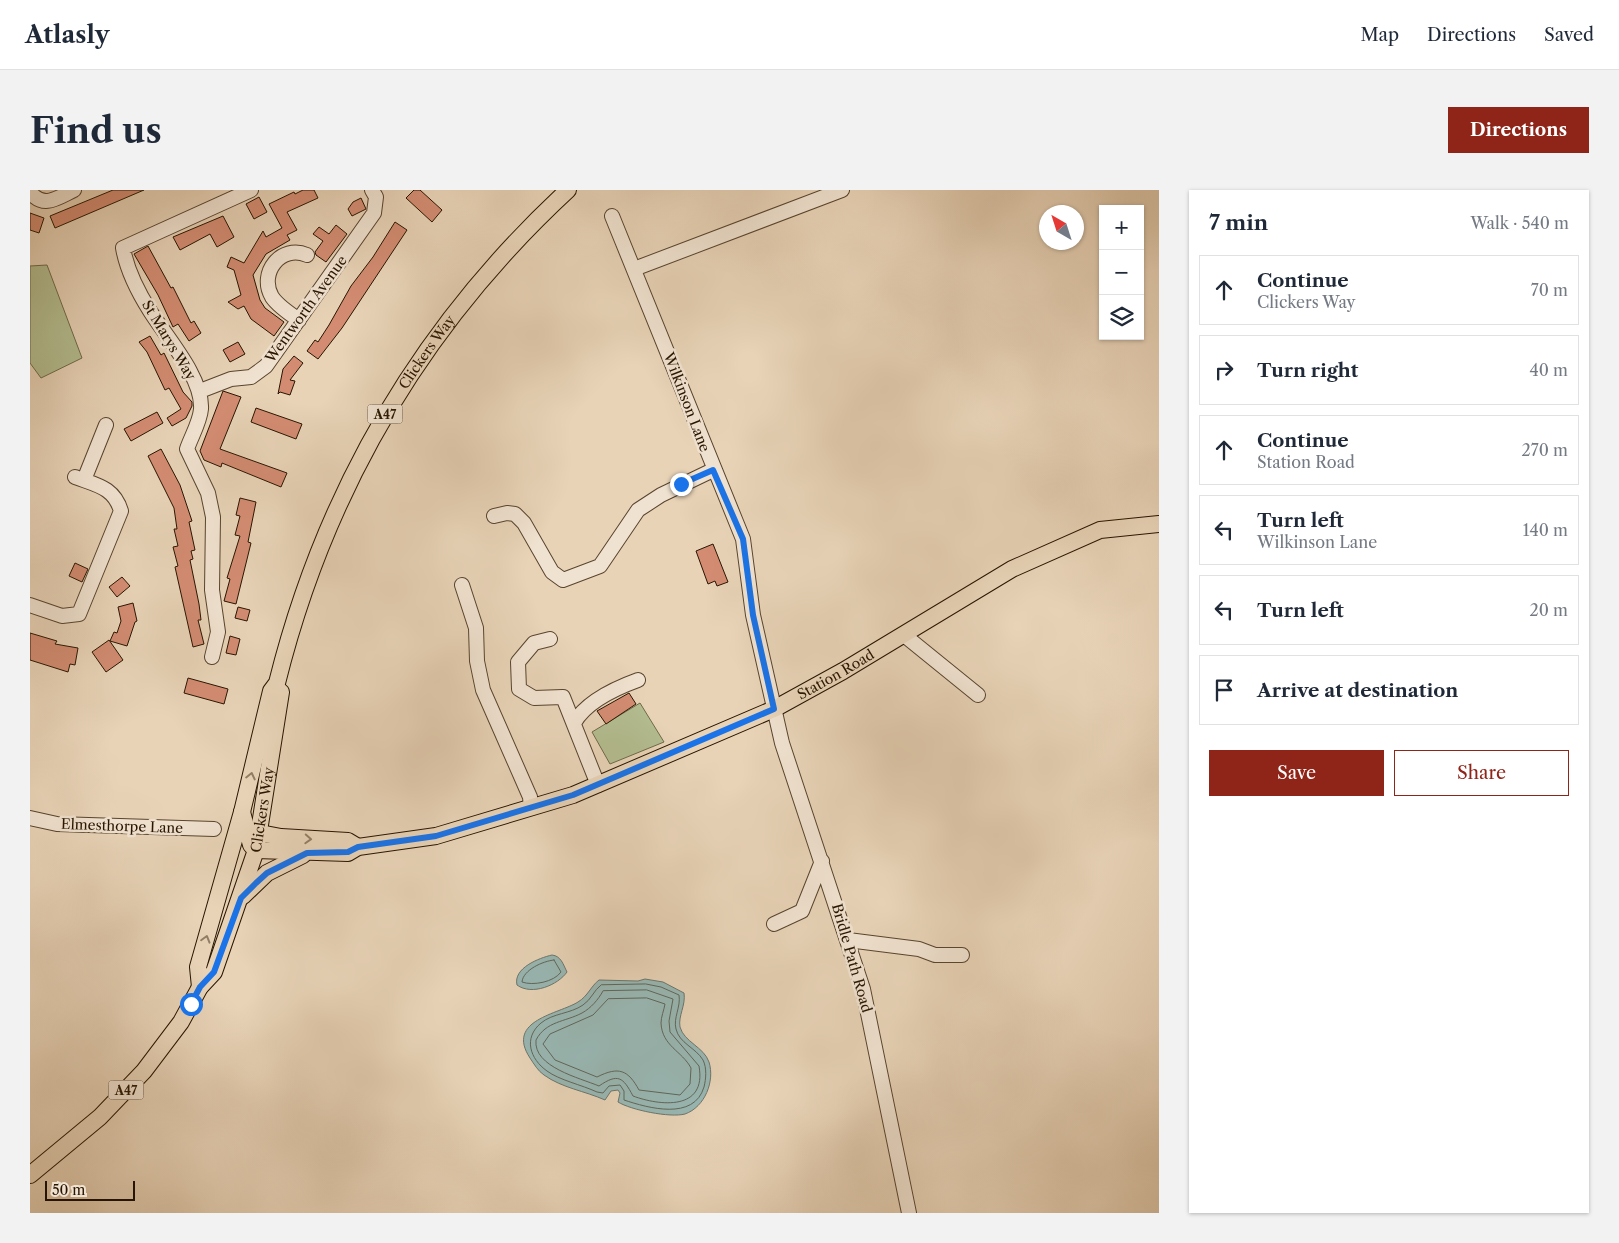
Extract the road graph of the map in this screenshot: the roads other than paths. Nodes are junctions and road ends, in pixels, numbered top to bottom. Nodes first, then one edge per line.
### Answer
1 (74, 190) edge
2 (251, 190) edge
3 (372, 190) edge
4 (568, 190) edge
5 (842, 190) edge
6 (30, 192) edge
7 (612, 216) dead end
8 (307, 255) dead end
9 (634, 269) junction
10 (299, 320) junction
11 (200, 391) junction
12 (106, 425) dead end
13 (713, 470) junction
14 (494, 516) dead end
15 (1159, 524) edge
16 (462, 585) dead end
17 (30, 605) edge
18 (904, 635) junction
19 (550, 639) dead end
20 (212, 657) dead end
21 (638, 680) dead end
22 (277, 683) junction
23 (978, 695) dead end
24 (774, 709) junction
25 (574, 724) junction
26 (598, 785) junction
27 (531, 808) junction
28 (242, 812) junction
29 (30, 818) edge
30 (214, 829) dead end
31 (255, 841) junction
32 (358, 847) junction
33 (307, 853) junction
34 (822, 861) junction
35 (225, 874) junction
36 (241, 898) junction
37 (774, 924) dead end
38 (848, 940) junction
39 (962, 955) dead end
40 (200, 987) junction
41 (30, 1175) edge
42 (909, 1213) edge

1 - 6 street
2 - 11 street, St Marys Way
3 - 10 street, Wentworth Avenue
4 - 22 main road, Clickers Way / A47
5 - 9 street
7 - 9 street, Wilkinson Lane
8 - 10 street
9 - 13 street, Wilkinson Lane
10 - 11 street, Wentworth Avenue
11 - 20 street, St Marys Way
12 - 17 street
13 - 14 street
13 - 24 street, Wilkinson Lane
15 - 18 main road, Station Road
16 - 27 street
18 - 23 street
18 - 24 main road, Station Road
19 - 25 street
21 - 25 street
28 -> 22 main road, Clickers Way / A47
22 - 31 main road, Clickers Way / A47
24 - 26 main road, Station Road
24 - 34 street, Bridle Path Road
25 - 26 street
26 - 27 main road, Station Road
27 - 32 main road, Station Road
28 - 31 main road
28 - 35 main road, Clickers Way / A47
29 - 30 street, Elmesthorpe Lane
31 -> 32 main road, Station Road
31 - 33 main road, Station Road
31 - 35 main road
31 - 36 main road, Clickers Way / A47
32 - 33 main road, Station Road
33 - 36 main road
34 - 37 street
34 - 38 street, Bridle Path Road
40 -> 35 main road, Clickers Way / A47
36 - 40 main road, Clickers Way / A47
38 - 39 street
38 - 42 street, Bridle Path Road
40 - 41 main road, Clickers Way / A47

